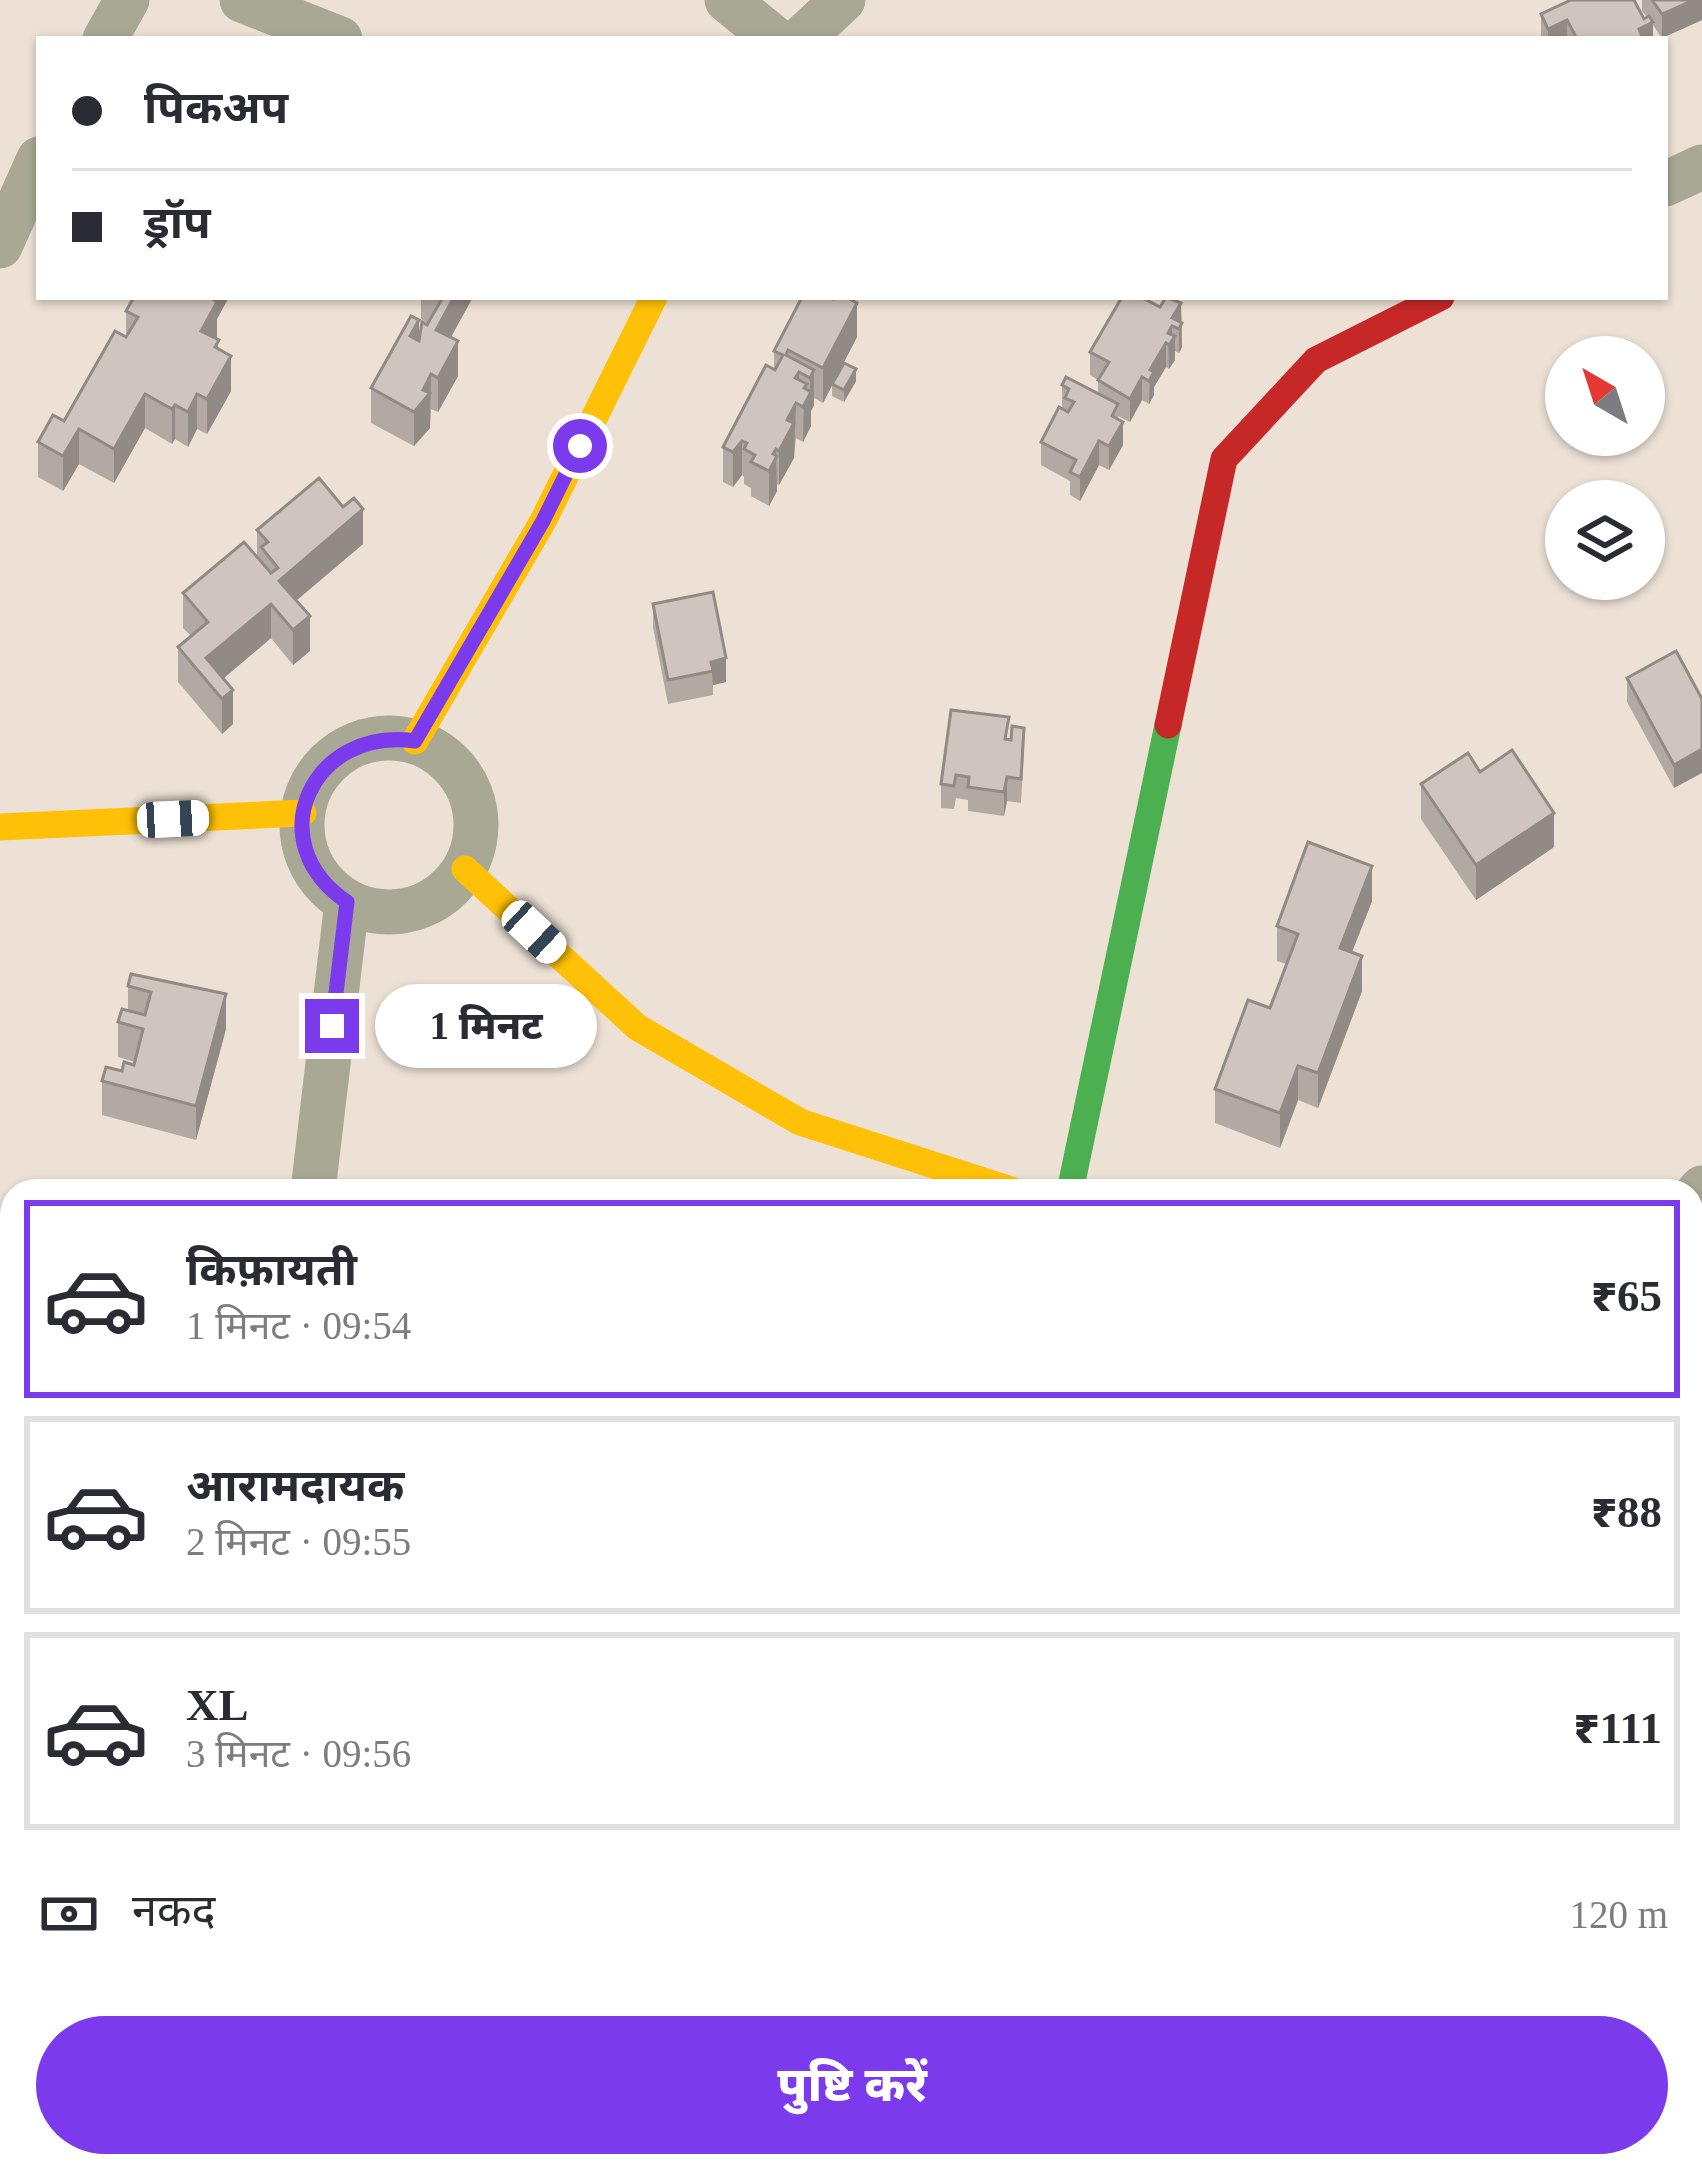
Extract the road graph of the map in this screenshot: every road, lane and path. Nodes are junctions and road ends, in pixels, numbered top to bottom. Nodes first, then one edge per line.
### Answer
1 (127, 0) edge
2 (242, 0) edge
3 (727, 0) edge
4 (843, 0) edge
5 (107, 36) edge
6 (332, 36) edge
7 (771, 36) edge
8 (804, 36) edge
9 (36, 166) edge
10 (1702, 167) edge
11 (1668, 183) edge
12 (0, 246) edge
13 (653, 300) edge
14 (1436, 300) edge
15 (415, 741) junction
16 (303, 813) junction
17 (0, 827) edge
18 (465, 868) junction
19 (347, 902) junction
20 (314, 1179) edge
21 (977, 1179) edge
22 (1073, 1179) edge

1 - 5 street
2 - 6 street
3 - 7 street
4 - 8 street
9 - 12 street
10 - 11 street
13 - 15 street
14 - 22 street
15 - 16 street
15 - 18 street
16 - 17 street
16 - 19 street
18 - 19 street
18 - 21 street
19 - 20 street

